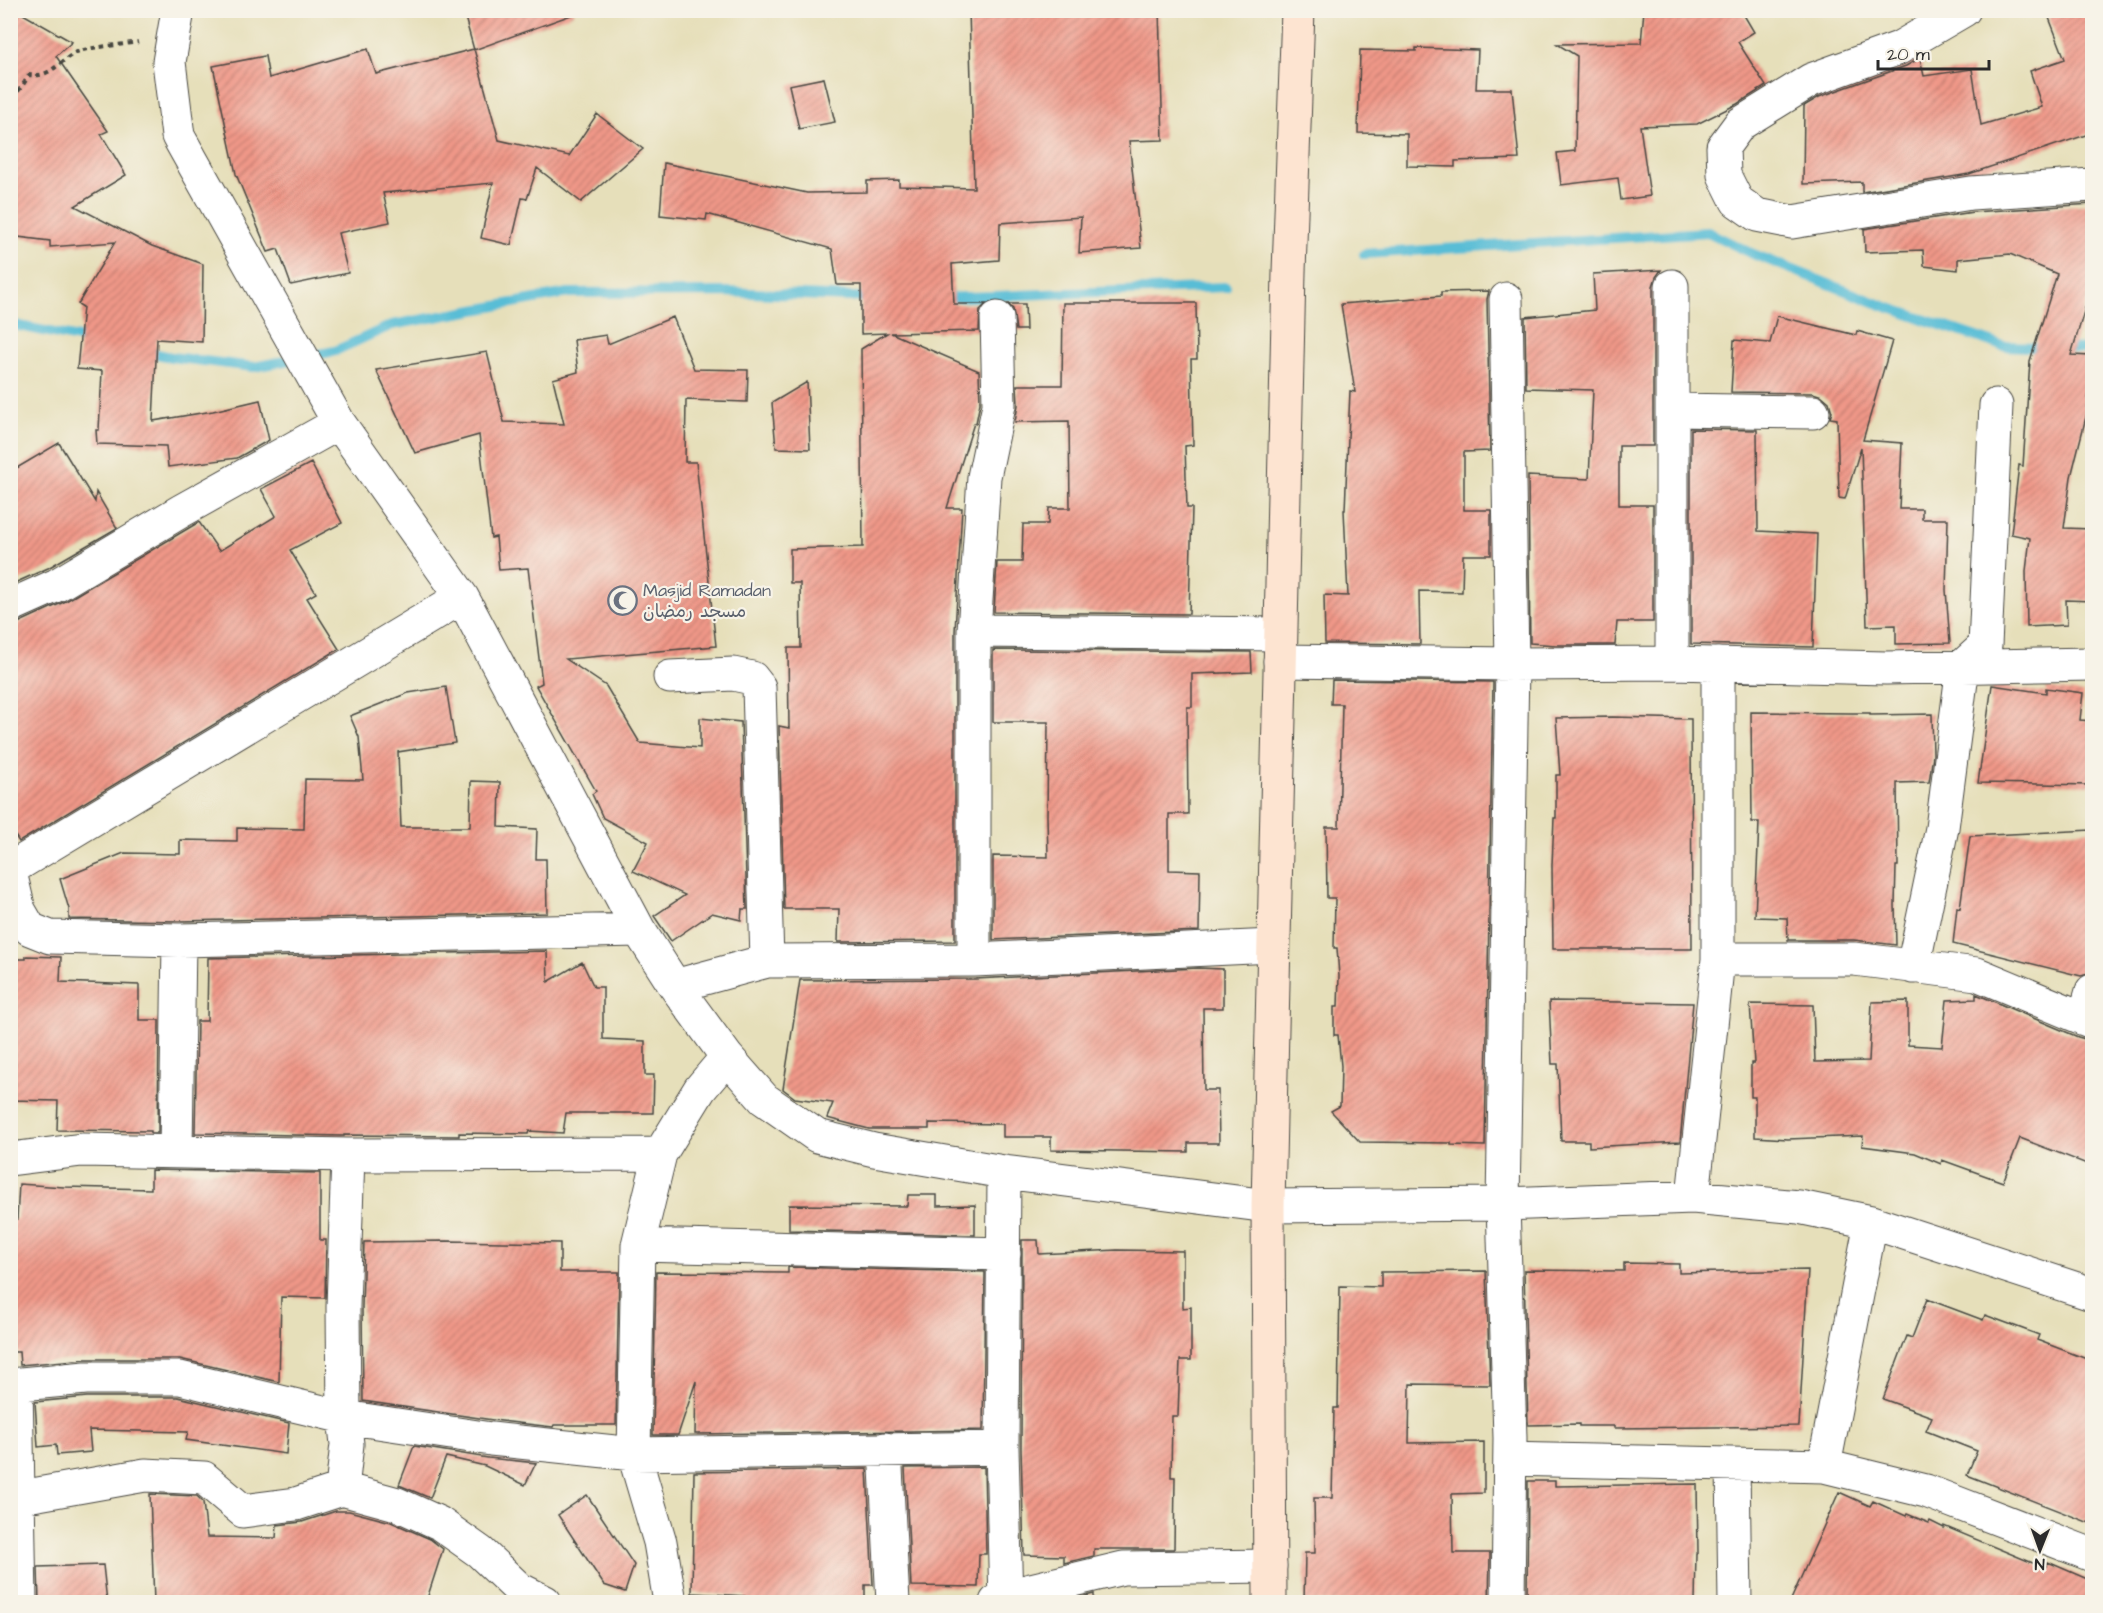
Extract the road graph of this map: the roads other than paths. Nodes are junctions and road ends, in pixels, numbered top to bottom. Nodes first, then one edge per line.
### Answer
1 (1298, 10) edge
2 (1964, 10) edge
3 (176, 26) edge
4 (2092, 185) edge
5 (1672, 285) dead end
6 (1506, 298) dead end
7 (997, 318) dead end
8 (1996, 405) dead end
9 (1672, 410) junction
10 (1813, 412) dead end
11 (339, 423) junction
12 (462, 597) junction
13 (10, 606) edge
14 (974, 631) junction
15 (1280, 647) junction
16 (1672, 663) junction
17 (1512, 664) junction
18 (1718, 664) junction
19 (2092, 664) edge
20 (1963, 666) junction
21 (670, 677) dead end
22 (10, 870) edge
23 (639, 930) junction
24 (179, 940) junction
25 (1273, 946) junction
26 (974, 960) junction
27 (1718, 960) junction
28 (767, 961) junction
29 (1913, 967) junction
30 (675, 986) junction
31 (2090, 1011) edge
32 (726, 1057) junction
33 (176, 1152) junction
34 (660, 1154) junction
35 (348, 1155) junction
36 (10, 1159) edge
37 (1004, 1172) junction
38 (1693, 1197) junction
39 (1503, 1204) junction
40 (1268, 1206) junction
41 (1871, 1222) junction
42 (638, 1245) junction
43 (1004, 1254) junction
44 (2092, 1294) edge
45 (13, 1385) edge
46 (344, 1417) junction
47 (1002, 1448) junction
48 (885, 1449) junction
49 (634, 1454) junction
50 (1510, 1459) junction
51 (1733, 1465) junction
52 (1824, 1466) junction
53 (342, 1489) junction
54 (14, 1499) edge
55 (2092, 1555) edge
56 (1270, 1566) junction
57 (1003, 1600) edge
58 (20, 1602) edge
59 (545, 1602) edge
60 (670, 1602) edge
61 (893, 1602) edge
62 (1270, 1602) edge
63 (1508, 1602) edge
64 (1735, 1602) edge

1 - 15 main road
2 - 4 street
3 - 11 street
5 - 9 street
6 - 17 street
7 - 14 street
8 - 20 street
9 - 10 street
9 - 16 street
11 - 12 street
11 - 13 street
12 - 22 street
12 - 23 street
14 - 15 street
14 - 26 street
15 - 17 street
15 - 25 main road
16 - 17 street
16 - 18 street
17 - 39 street
18 - 20 street
18 - 27 street
19 - 20 street
20 - 29 street
21 - 28 street
22 - 24 street
23 - 24 street
23 - 30 street
24 - 33 street
25 - 26 street
25 - 40 main road
26 - 28 street
27 - 29 street
27 - 38 street
28 - 30 street
29 - 31 street
30 - 32 street
32 - 34 street
32 - 37 street
33 - 35 street
33 - 36 street
34 - 35 street
34 - 42 street
35 - 46 street
37 - 40 street
37 - 43 street
38 - 39 street
38 - 41 street
39 - 40 street
39 - 50 street
40 - 56 main road
41 - 44 street
41 - 52 street
42 - 43 street
42 - 49 street
43 - 47 street
45 - 46 street
45 - 54 street
46 - 49 street
46 - 53 street
47 - 48 street
47 - 57 street
48 - 49 street
48 - 61 street
49 - 60 street
50 - 51 street
50 - 63 street
51 - 52 street
51 - 64 street
52 - 55 street
53 - 54 street
53 - 59 street
54 - 58 street
56 - 57 street
56 - 62 main road

